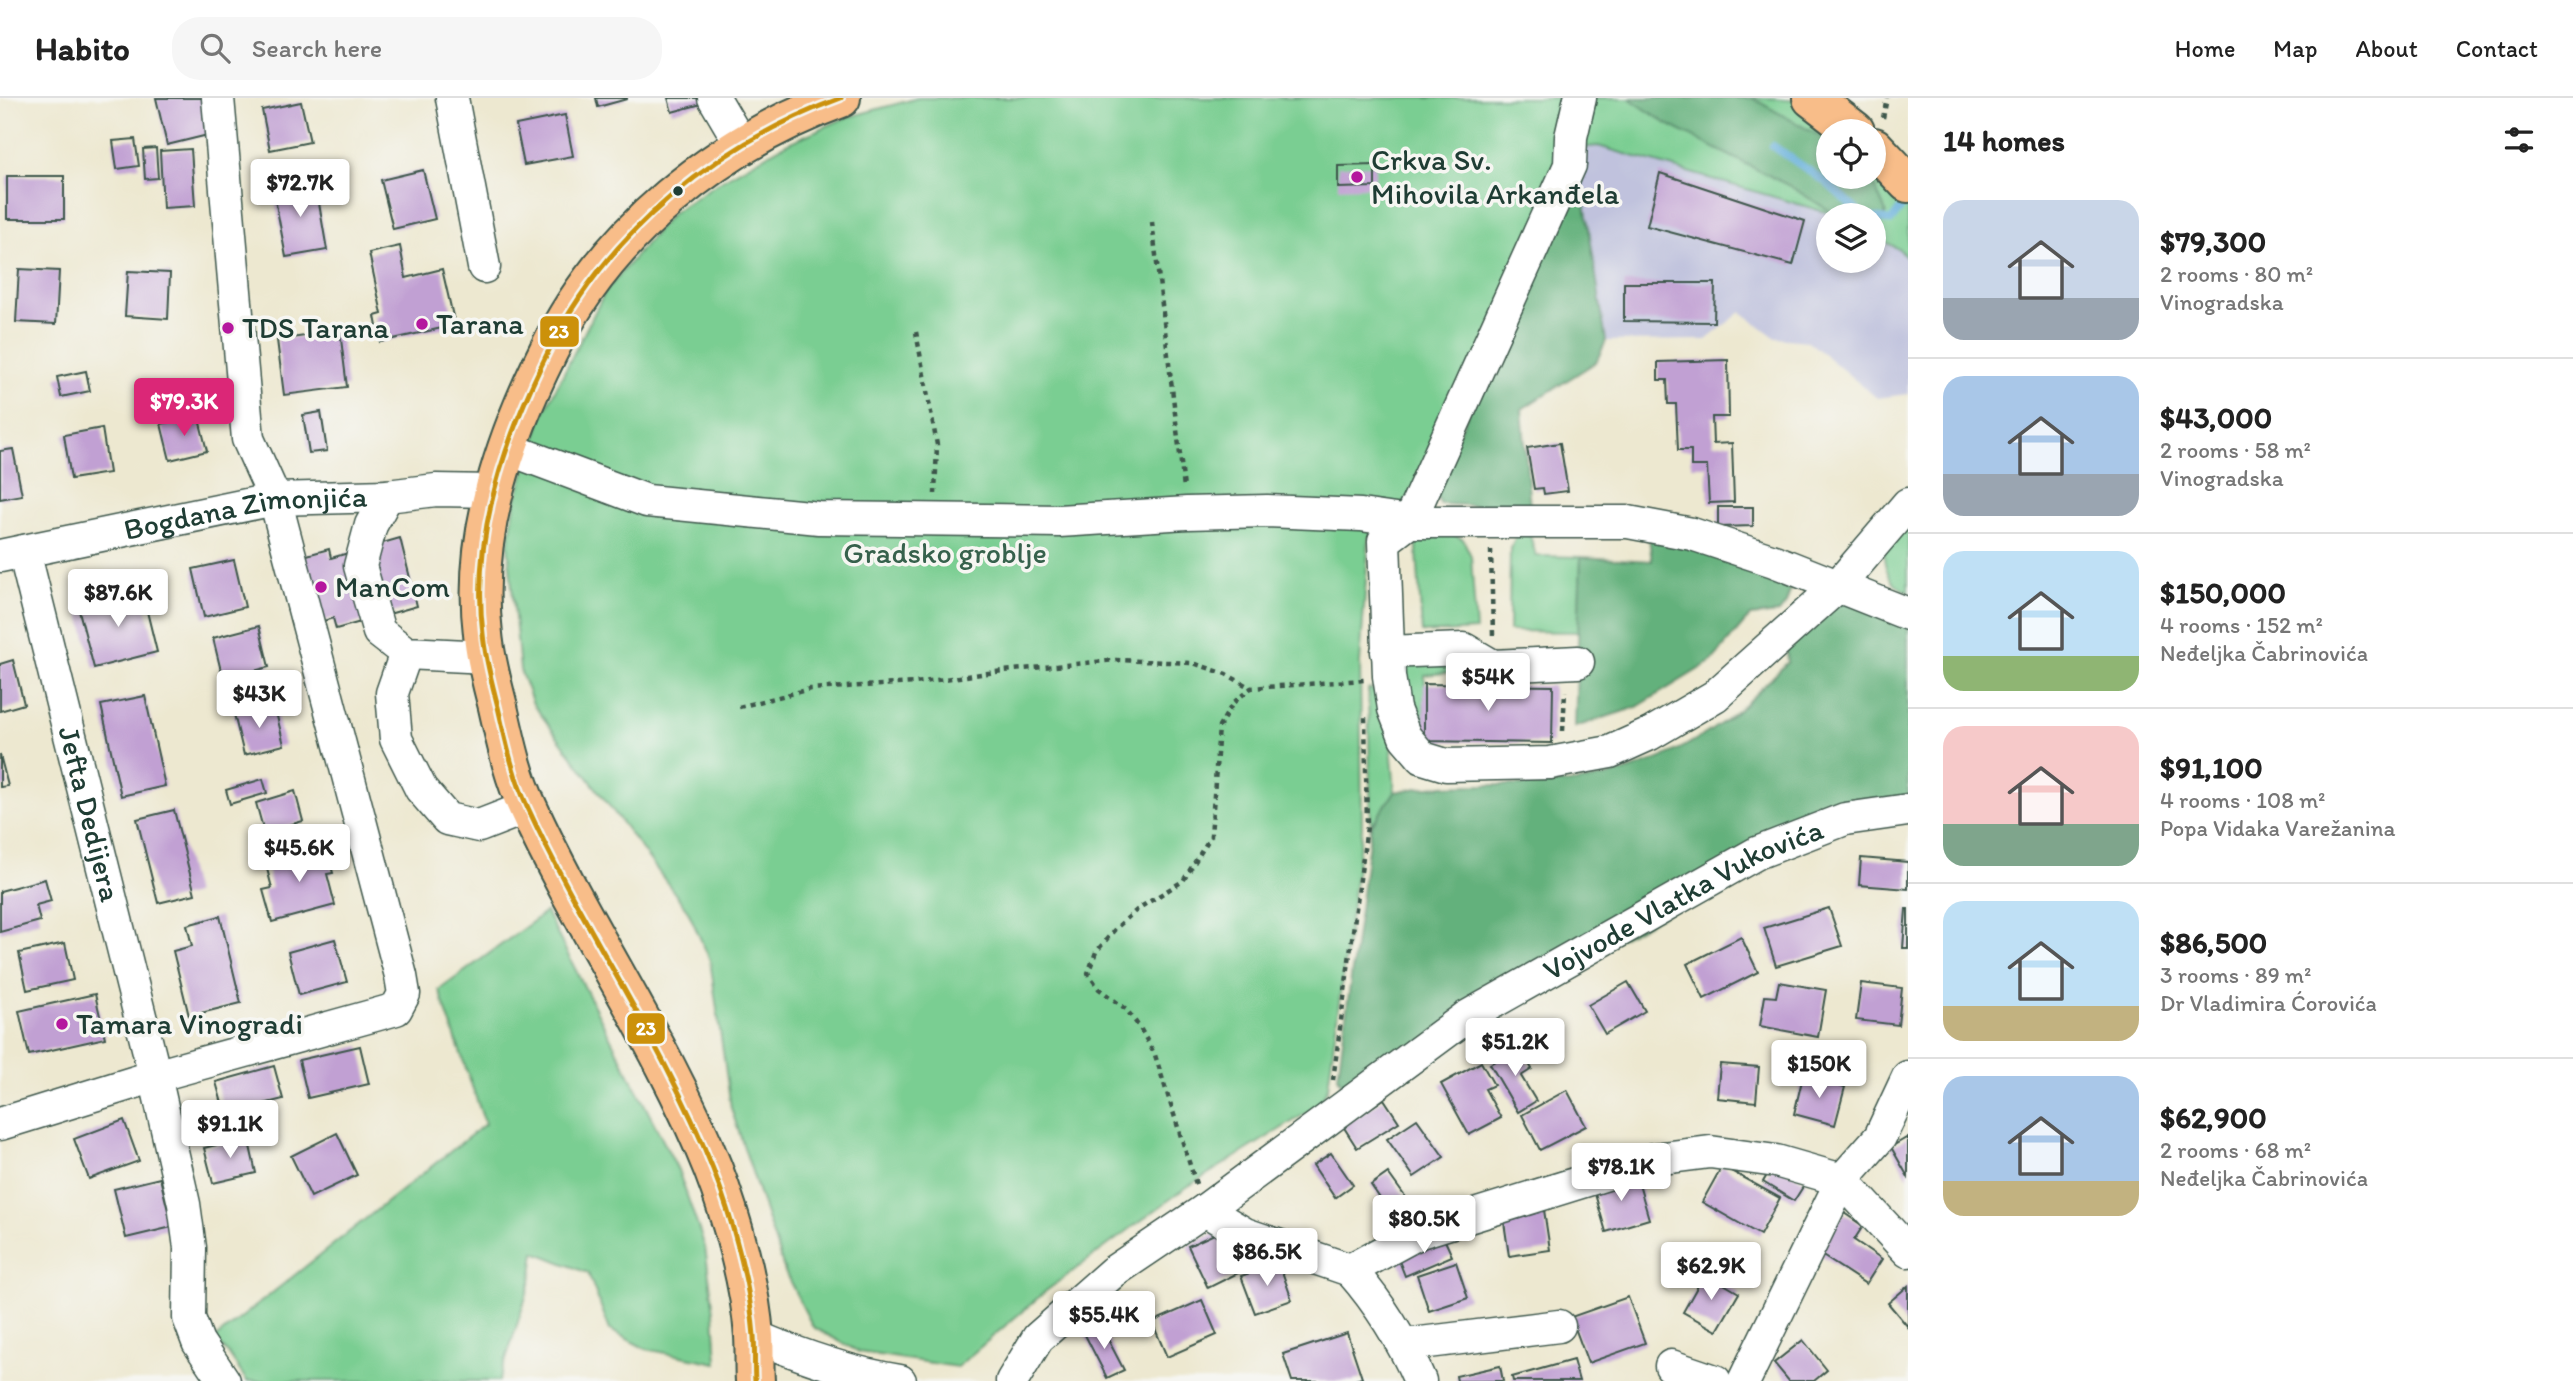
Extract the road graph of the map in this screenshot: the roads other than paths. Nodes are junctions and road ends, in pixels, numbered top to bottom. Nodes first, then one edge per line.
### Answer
1 (218, 98) edge
2 (452, 98) edge
3 (714, 98) edge
4 (841, 98) edge
5 (1580, 98) edge
6 (1812, 98) edge
7 (1846, 119) edge
8 (741, 144) junction
9 (1886, 155) edge
10 (1908, 183) edge
11 (484, 267) dead end
12 (506, 448) junction
13 (494, 491) junction
14 (387, 496) junction
15 (275, 499) junction
16 (1908, 504) edge
17 (1409, 522) junction
18 (12, 554) edge
19 (1837, 587) junction
20 (1908, 614) edge
21 (406, 653) junction
22 (487, 657) junction
23 (1572, 662) road end
24 (1388, 664) junction
25 (528, 807) junction
26 (1908, 810) edge
27 (155, 1076) junction
28 (1908, 1077) edge
29 (0, 1124) edge
30 (1842, 1180) junction
31 (1205, 1210) junction
32 (1908, 1251) edge
33 (1350, 1270) junction
34 (1559, 1326) dead end
35 (754, 1336) junction
36 (1404, 1345) junction
37 (1671, 1366) dead end
38 (224, 1381) edge
39 (755, 1381) edge
40 (900, 1381) edge
41 (1012, 1381) edge
42 (1420, 1381) edge
43 (1715, 1381) edge
44 (1744, 1381) edge

1 - 15 street
2 - 11 street
3 - 8 street
4 - 8 main road
5 - 17 street
6 - 7 main road
8 - 12 main road
9 - 10 main road
12 - 13 main road
12 - 17 street
13 - 14 street, Bogdana Zimonjića
13 - 22 main road
14 - 15 street, Bogdana Zimonjića
14 - 21 street
15 - 18 street, Bogdana Zimonjića
15 - 27 street
16 - 19 street
17 - 19 street
17 - 24 street
18 - 27 street, Jefta Dedijera
19 - 20 street
19 - 24 street
21 - 22 street
21 - 25 street
22 - 25 main road
23 - 24 street
25 - 35 main road
26 - 31 street, Vojvode Vlatka Vukovića
27 - 29 street
27 - 38 street, Jefta Dedijera
28 - 30 street
30 - 32 street
30 - 33 street
30 - 44 street
31 - 33 street
31 - 41 street, Vojvode Vlatka Vukovića
33 - 36 street
34 - 36 street
35 - 39 main road
35 - 40 street
36 - 42 street
37 - 43 street

